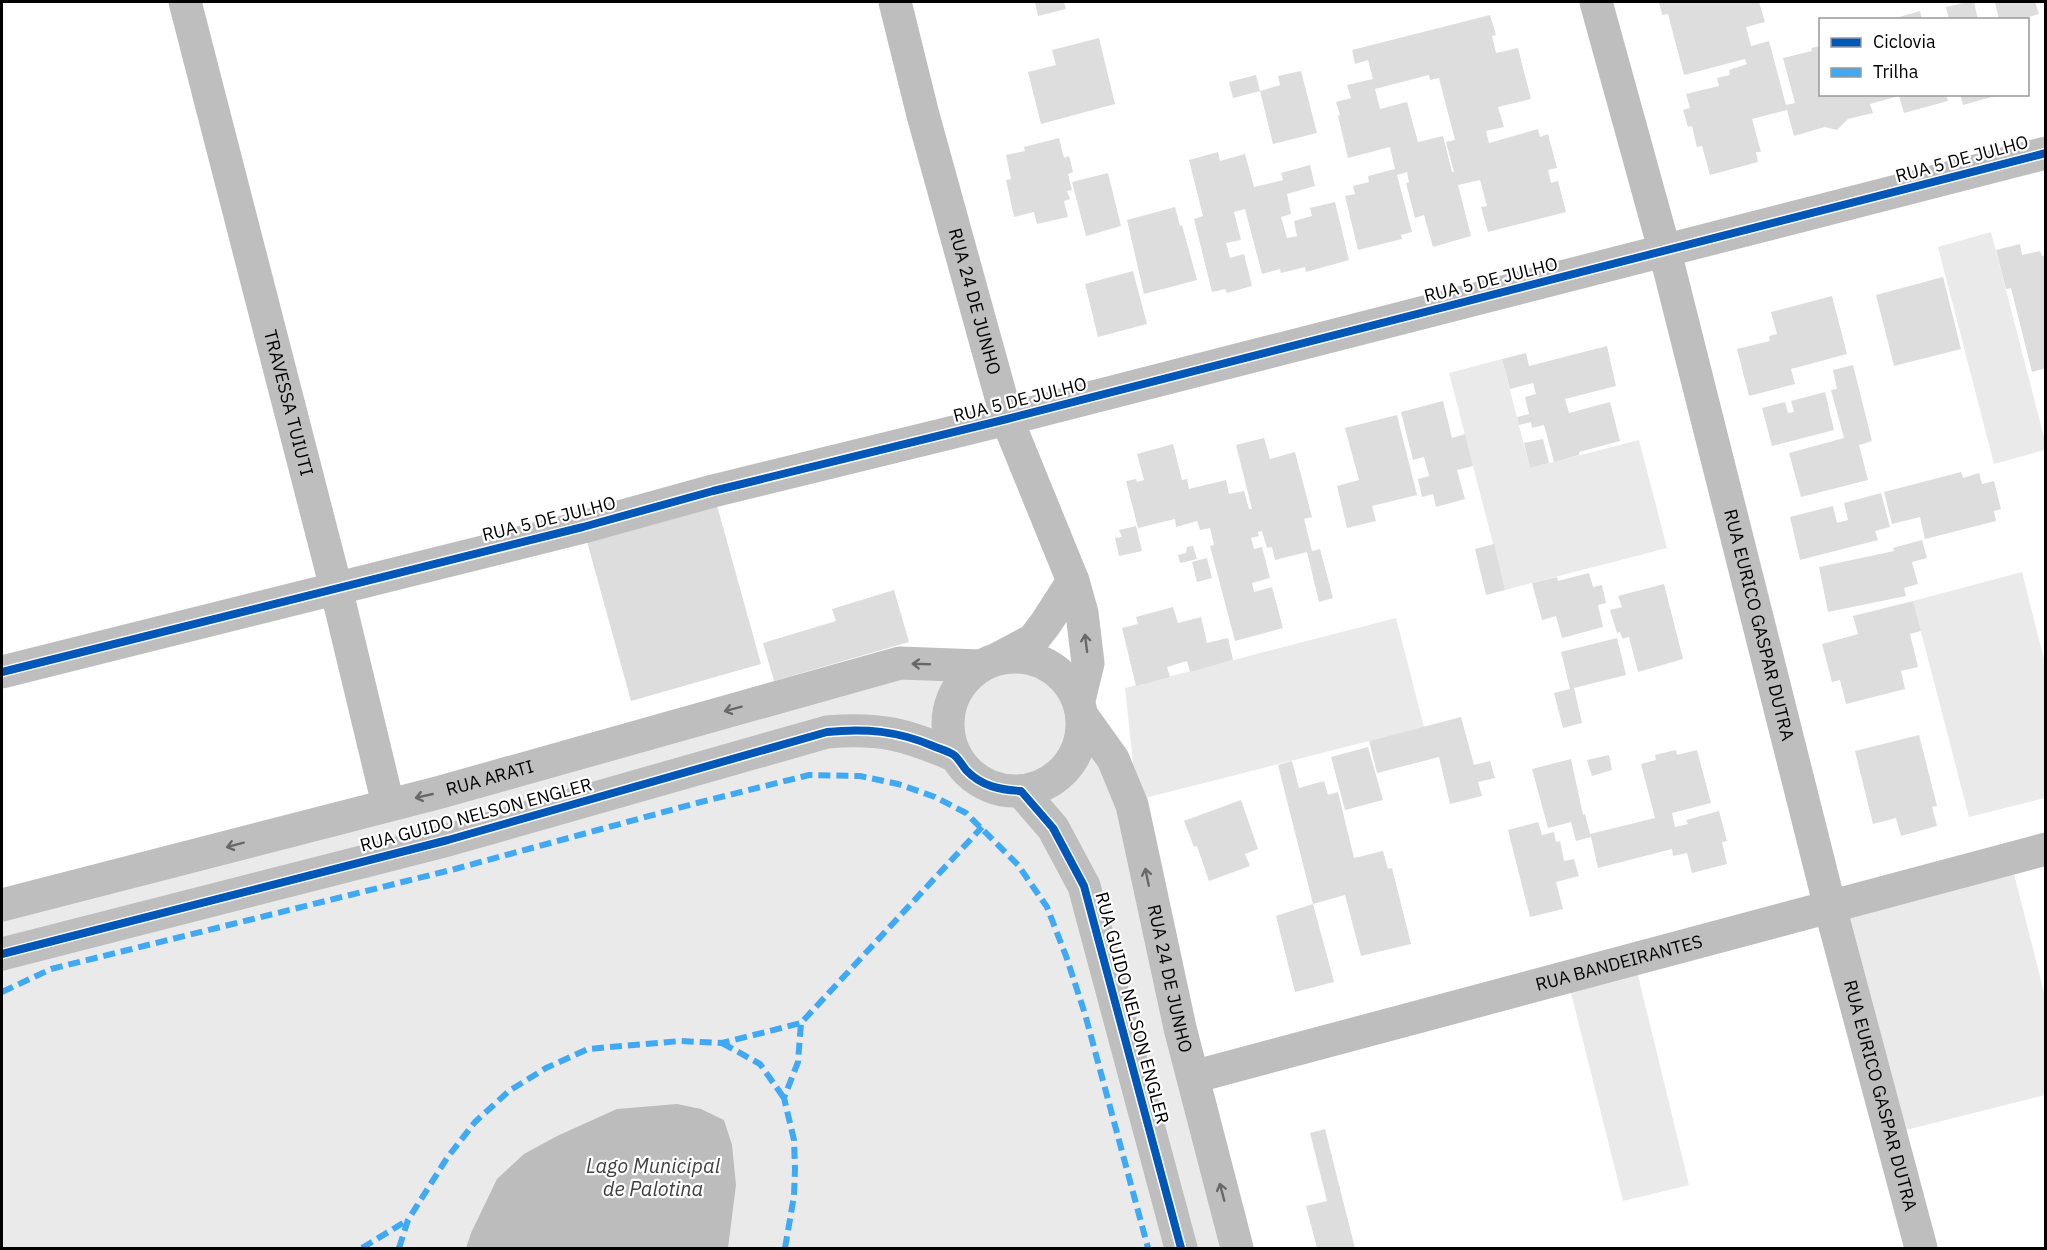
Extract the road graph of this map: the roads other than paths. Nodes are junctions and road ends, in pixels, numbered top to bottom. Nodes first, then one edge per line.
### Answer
1 (184, 2) edge
2 (896, 2) edge
3 (1596, 2) edge
4 (2046, 153) edge
5 (1665, 252) junction
6 (1007, 419) junction
7 (1073, 581) junction
8 (336, 588) junction
9 (989, 662) junction
10 (2, 672) edge
11 (1081, 708) junction
12 (956, 756) junction
13 (1021, 791) junction
14 (388, 804) junction
15 (2046, 849) edge
16 (2, 905) edge
17 (1830, 907) junction
18 (2, 954) edge
19 (1193, 1077) junction
20 (1181, 1248) edge
21 (1237, 1248) edge
22 (1921, 1248) edge

1 - 8 street, TRAVESSA TUIUTI
2 - 6 street, RUA 24 DE JUNHO
3 - 5 street, RUA EURICO GASPAR DUTRA
4 - 5 street, RUA 5 DE JULHO
5 - 6 street, RUA 5 DE JULHO
5 - 17 street, RUA EURICO GASPAR DUTRA
6 - 7 street, RUA 24 DE JUNHO
6 - 8 street, RUA 5 DE JULHO
7 - 9 street
11 -> 7 street, RUA 24 DE JUNHO
8 - 10 street, RUA 5 DE JULHO
8 - 14 street, TRAVESSA TUIUTI
9 - 11 street
9 - 12 street
9 -> 14 street, RUA ARATI
11 - 13 street
19 -> 11 street, RUA 24 DE JUNHO
12 - 13 street
12 - 18 street, RUA GUIDO NELSON ENGLER
13 - 20 street, RUA GUIDO NELSON ENGLER
14 -> 16 street, RUA ARATI
15 - 17 street, RUA BANDEIRANTES
17 - 19 street, RUA BANDEIRANTES
17 - 22 street, RUA EURICO GASPAR DUTRA
21 -> 19 street, RUA 24 DE JUNHO

